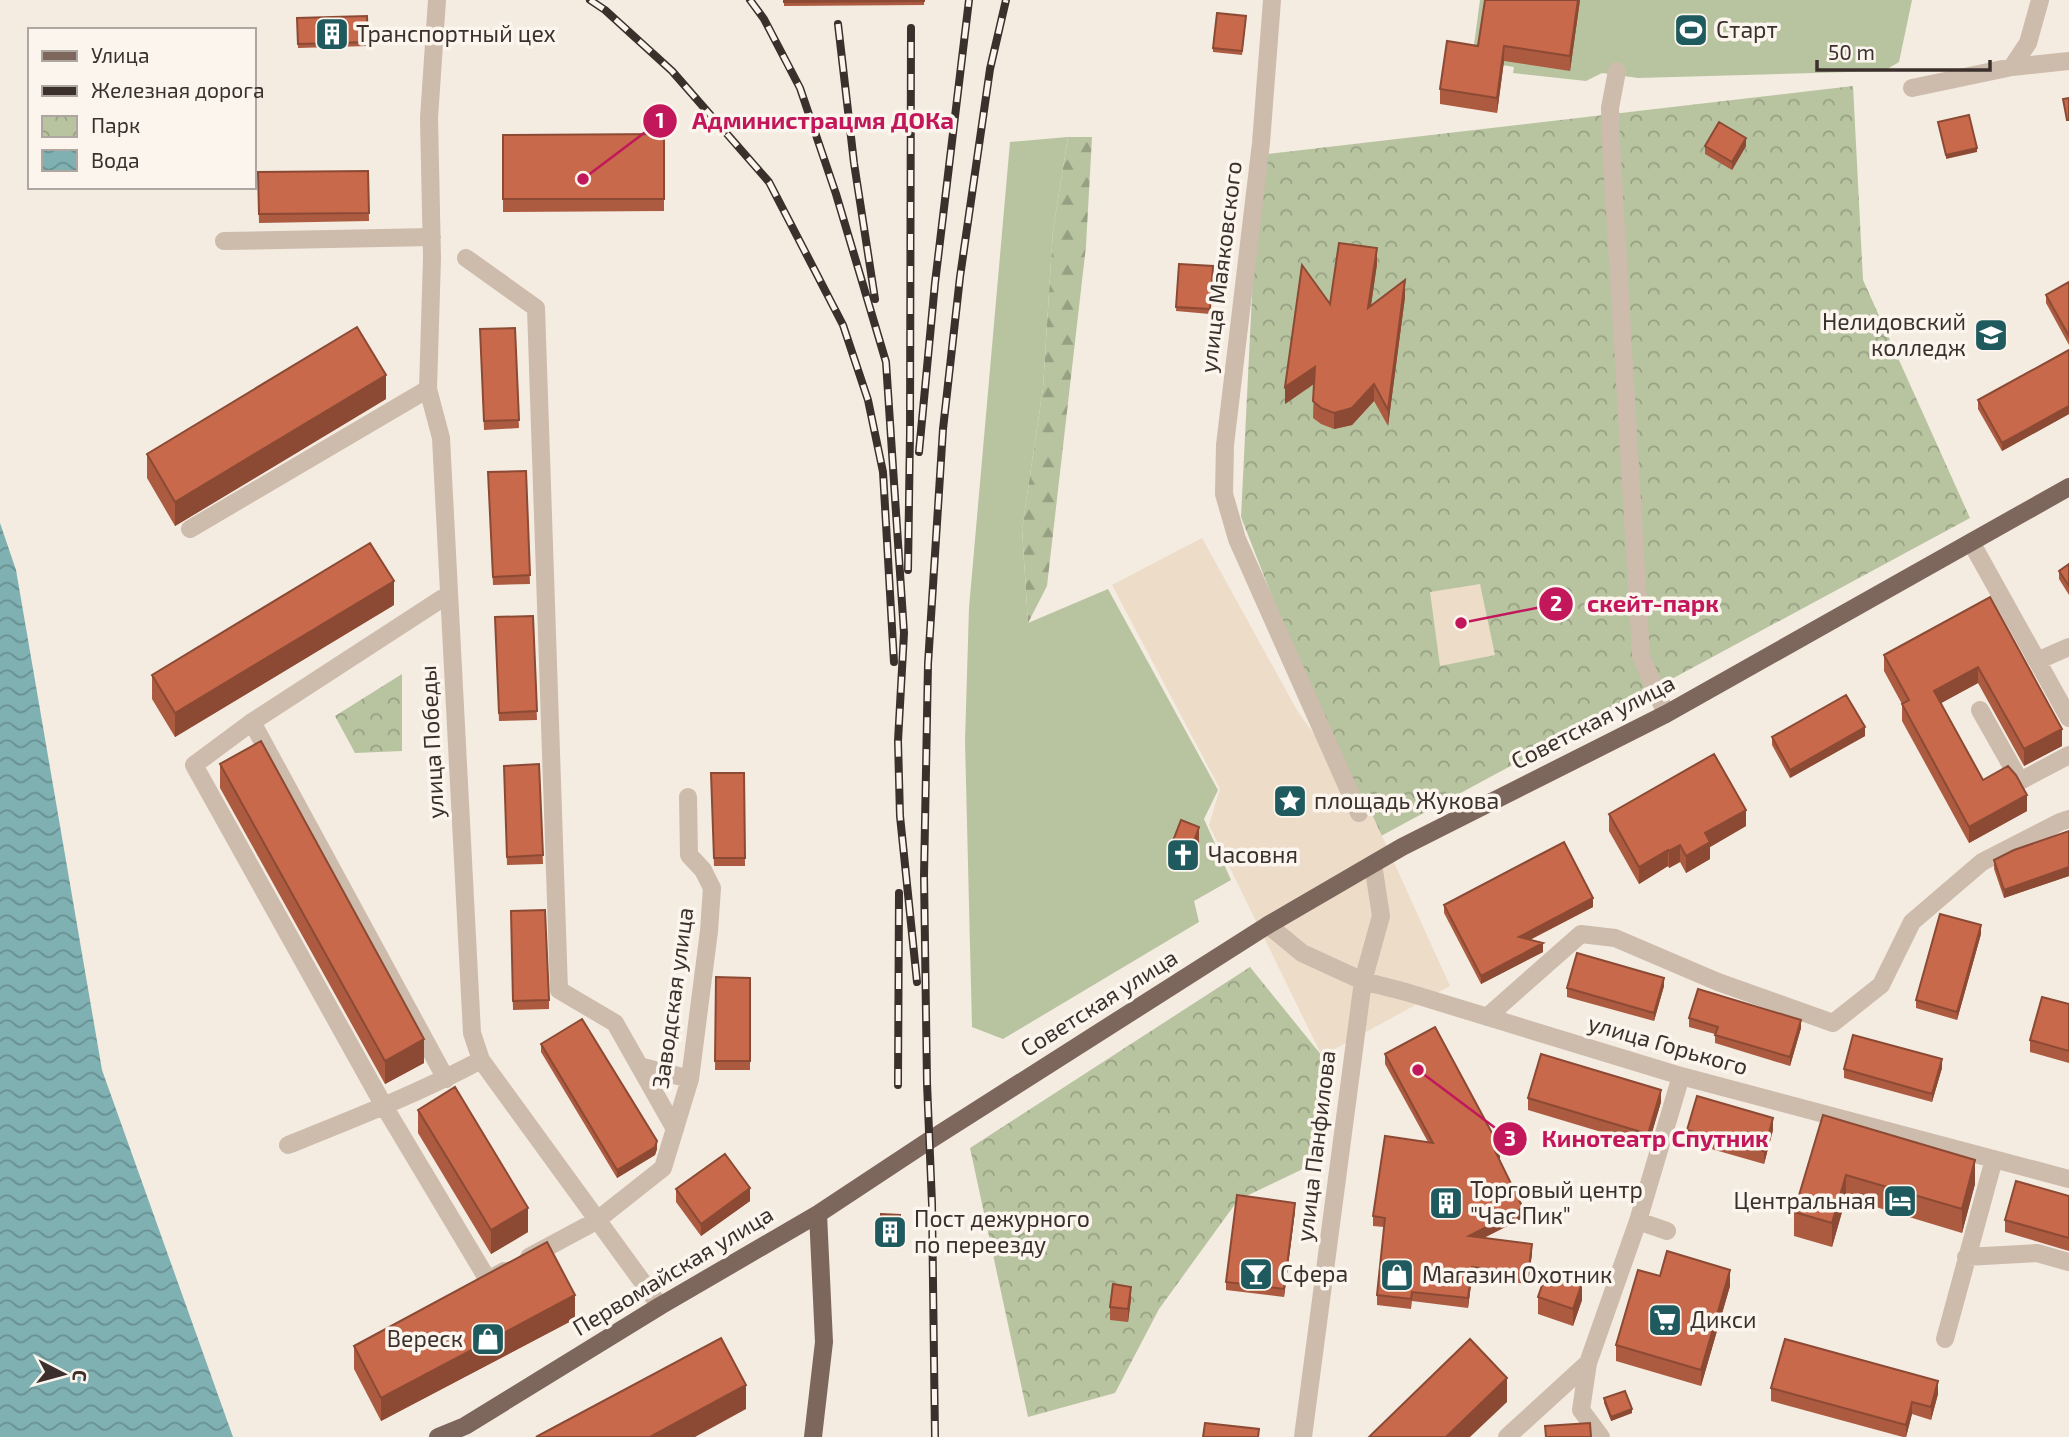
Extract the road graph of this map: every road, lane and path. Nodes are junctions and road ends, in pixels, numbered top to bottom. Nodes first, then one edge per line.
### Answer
1 (437, 0) edge
2 (1272, 0) edge
3 (2040, 0) edge
4 (2069, 61) edge
5 (2012, 67) junction
6 (1617, 71) dead end
7 (1912, 88) dead end
8 (432, 237) junction
9 (224, 241) dead end
10 (466, 258) dead end
11 (428, 389) junction
12 (2069, 487) edge
13 (190, 529) dead end
14 (1971, 542) junction
15 (449, 594) junction
16 (2069, 647) edge
17 (2037, 661) junction
18 (1980, 709) dead end
19 (1666, 714) junction
20 (2069, 718) edge
21 (252, 722) junction
22 (2069, 755) edge
23 (688, 797) dead end
24 (1359, 813) dead end
25 (2069, 819) edge
26 (1373, 864) junction
27 (1268, 925) junction
28 (1363, 981) junction
29 (1487, 1017) junction
30 (481, 1060) junction
31 (639, 1066) junction
32 (1681, 1076) junction
33 (446, 1079) junction
34 (690, 1079) junction
35 (384, 1107) junction
36 (675, 1129) junction
37 (930, 1140) joint
38 (288, 1145) dead end
39 (1994, 1158) junction
40 (2069, 1179) edge
41 (818, 1214) junction
42 (596, 1221) junction
43 (1638, 1222) junction
44 (1667, 1231) dead end
45 (1966, 1257) junction
46 (2069, 1262) edge
47 (660, 1306) junction
48 (1945, 1339) dead end
49 (1588, 1363) junction
50 (438, 1437) edge
51 (813, 1437) edge
52 (1303, 1437) edge
53 (1507, 1437) edge
54 (1601, 1437) edge

1 - 8 street, улица Победы
2 - 24 street, улица Маяковского
3 - 5 street
4 - 5 street
5 - 7 street
6 - 19 street
8 - 9 street
8 - 11 street, улица Победы
10 - 31 street
11 - 13 street
11 - 15 street, улица Победы
12 - 14 main road, Советская улица
14 - 17 street
14 - 19 main road, Советская улица
15 - 21 street
15 - 30 street, улица Победы
16 - 17 street
17 - 20 street
18 - 22 street
19 - 26 main road, Советская улица
21 - 33 street
21 - 35 street
23 - 34 street, Заводская улица
25 - 29 street
26 - 27 main road, Советская улица
26 - 28 street, улица Панфилова
27 - 28 street, улица Горького
27 - 37 main road, Советская улица
28 - 29 street, улица Горького
28 - 52 street, улица Панфилова
29 - 32 street, улица Горького
30 - 33 street
30 - 42 street, улица Победы
31 - 34 street
31 - 36 street
32 - 39 street, улица Горького
32 - 43 street
33 - 35 street
34 - 36 street, Заводская улица
35 - 38 street
35 - 42 street, Заводская улица
36 - 42 street, Заводская улица
37 - 41 main road, Первомайская улица
39 - 40 street, улица Горького
39 - 45 street
41 - 47 main road, Первомайская улица
41 - 51 main road
42 - 47 street, улица Победы
43 - 44 street
43 - 49 street
45 - 46 street
45 - 48 street
47 - 50 main road, Первомайская улица
49 - 53 street
49 - 54 street

